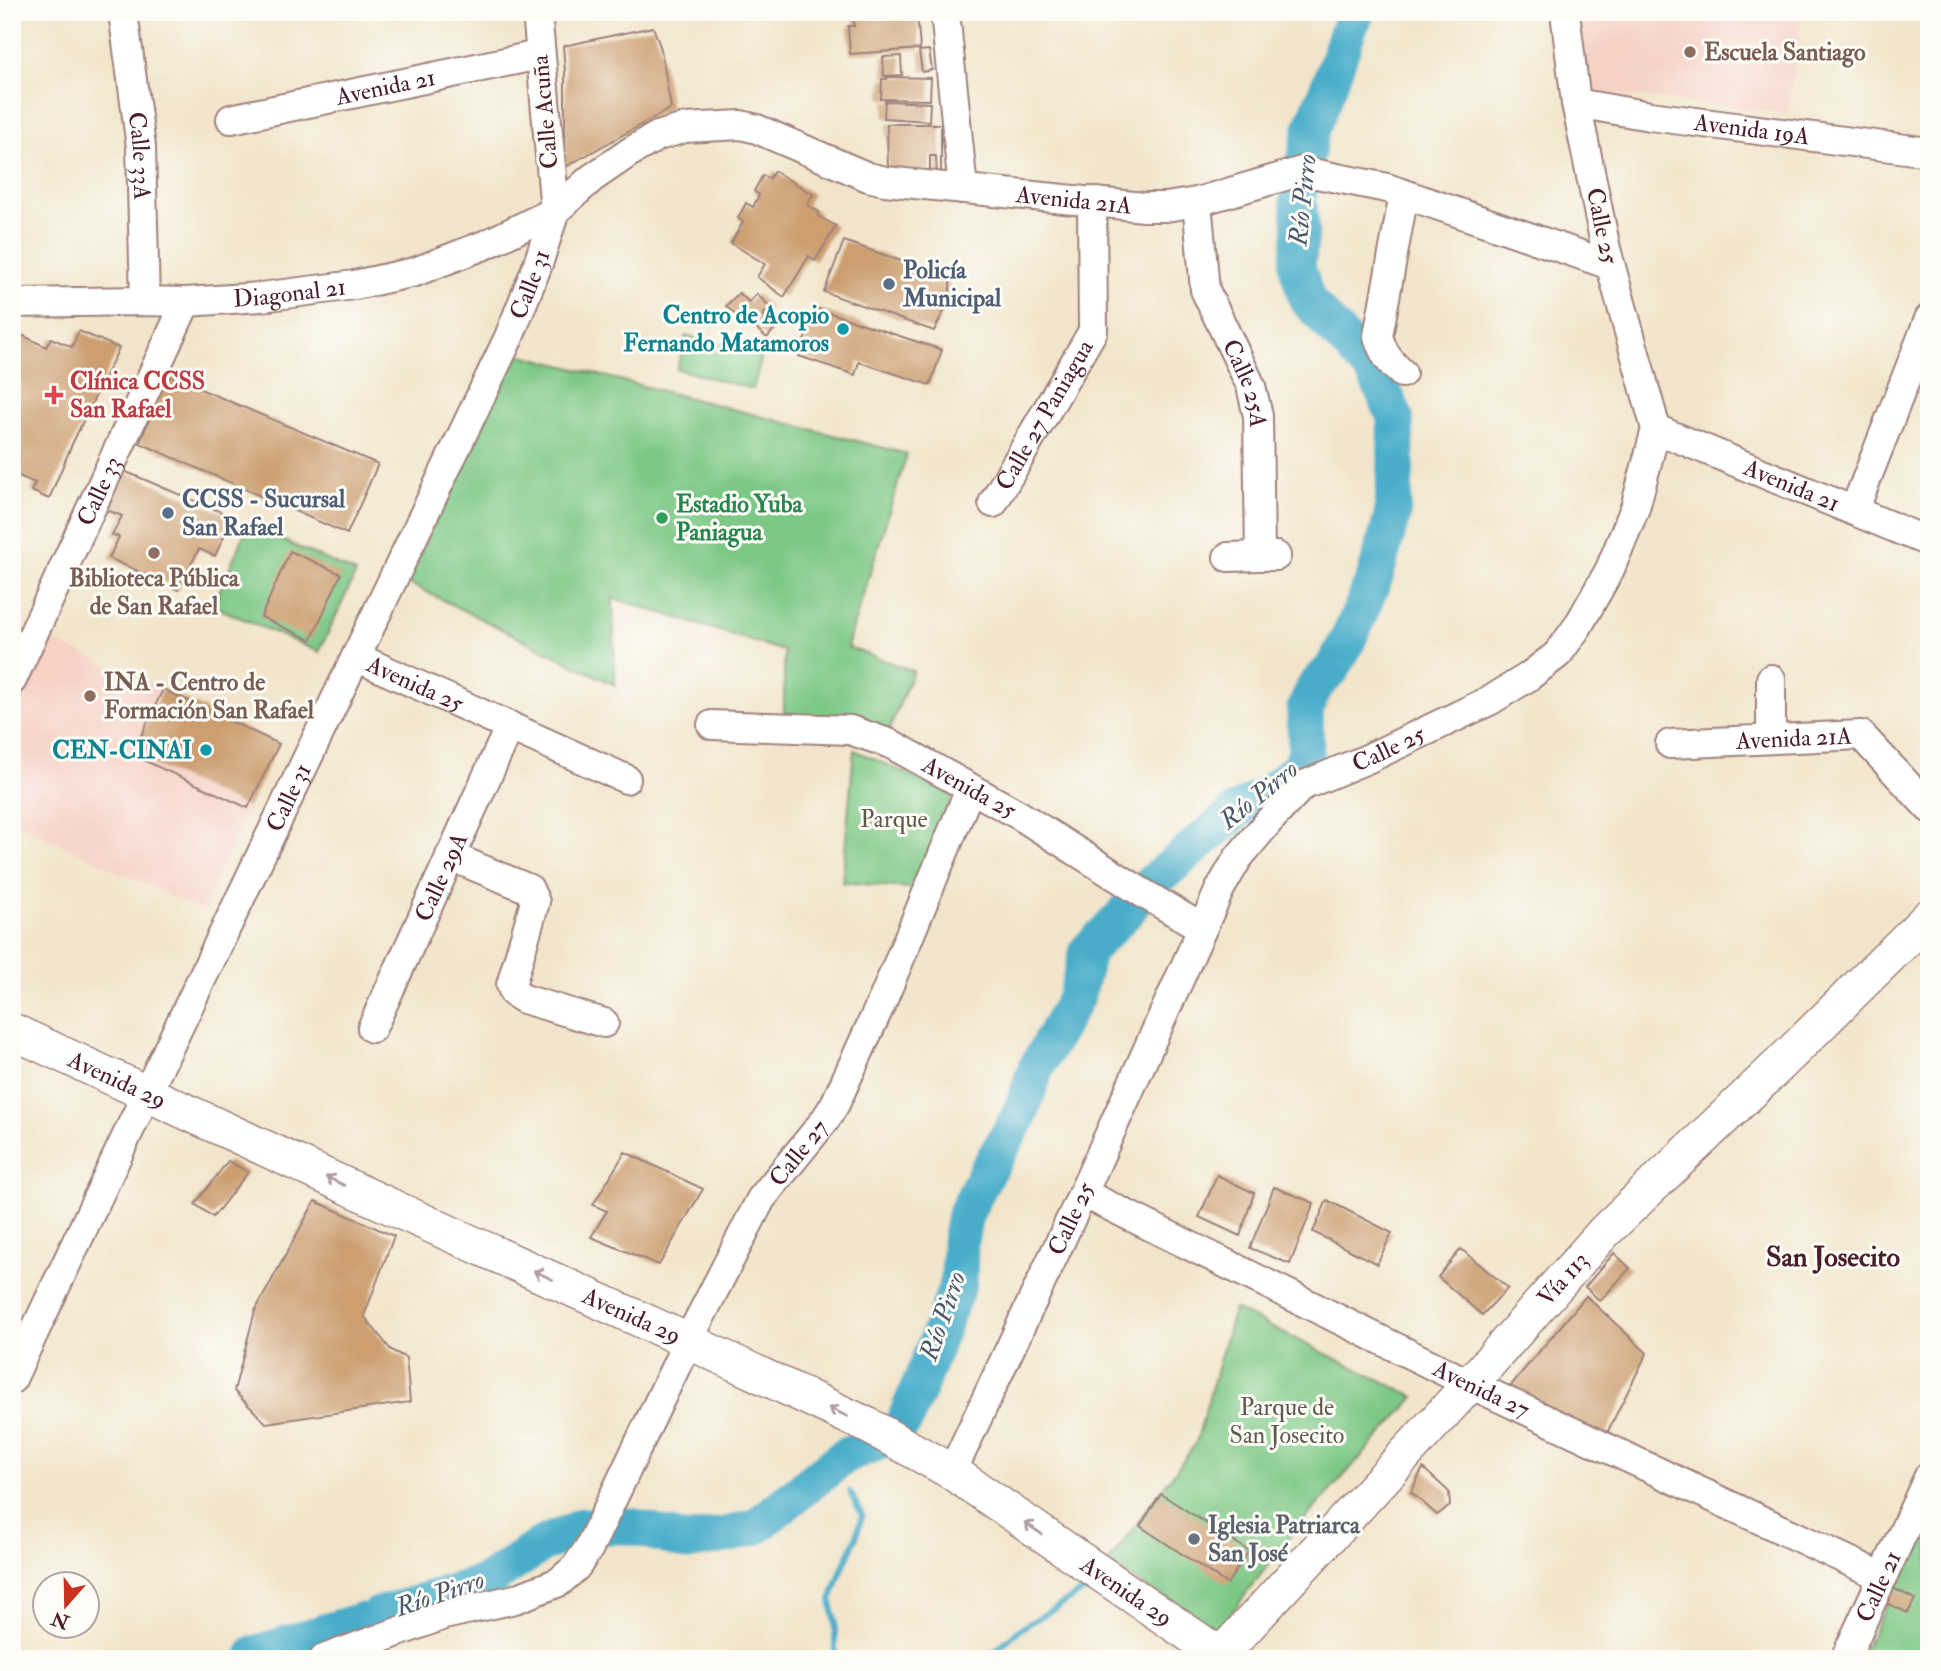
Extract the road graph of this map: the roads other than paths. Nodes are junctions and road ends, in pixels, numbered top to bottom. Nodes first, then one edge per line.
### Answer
1 (122, 12) edge
2 (537, 12) edge
3 (945, 12) edge
4 (1565, 12) edge
5 (540, 55) junction
6 (1576, 103) junction
7 (231, 119) dead end
8 (1929, 152) edge
9 (962, 189) junction
10 (1404, 194) junction
11 (1091, 201) junction
12 (1197, 202) junction
13 (555, 211) junction
14 (1610, 265) junction
15 (145, 301) junction
16 (187, 302) junction
17 (12, 303) edge
18 (1929, 319) edge
19 (1402, 373) dead end
20 (1656, 429) junction
21 (993, 503) dead end
22 (1854, 510) junction
23 (1929, 542) edge
24 (1228, 558) dead end
25 (356, 657) junction
26 (1771, 679) dead end
27 (12, 680) edge
28 (712, 725) dead end
29 (510, 726) junction
30 (1771, 739) junction
31 (1670, 744) dead end
32 (625, 779) dead end
33 (970, 789) junction
34 (1929, 808) edge
35 (450, 856) junction
36 (1929, 917) edge
37 (1202, 929) junction
38 (604, 1023) dead end
39 (372, 1028) dead end
40 (12, 1031) edge
41 (146, 1094) junction
42 (1083, 1193) junction
43 (688, 1341) junction
44 (15, 1368) edge
45 (1470, 1384) junction
46 (951, 1472) junction
47 (1929, 1476) edge
48 (1883, 1577) junction
49 (1221, 1658) edge
50 (324, 1659) edge
51 (1845, 1659) edge

1 - 15 street, Calle 33A
2 - 5 street, Calle Acuña
3 - 9 street
4 - 6 street, Calle 25
5 - 7 street, Avenida 21
5 - 13 street, Calle Acuña
6 - 8 street, Avenida 19A
6 - 14 street, Calle 25
9 - 11 street, Avenida 21A
9 - 13 street, Avenida 21A
10 - 12 street, Avenida 21A
10 - 14 street, Avenida 21A
10 - 19 street
11 - 12 street, Avenida 21A
11 - 21 street, Calle 27 Paniagua
12 - 24 street, Calle 25A
13 - 16 street, Diagonal 21
13 - 25 street, Calle 31
14 - 20 street, Calle 25
15 - 16 street, Diagonal 21
15 - 17 street, Diagonal 21
16 - 27 street, Calle 33
18 - 22 street
20 - 22 street, Avenida 21
20 - 37 street, Calle 25
22 - 23 street, Avenida 21
25 - 29 street, Avenida 25
25 - 41 street, Calle 31
26 - 30 street
28 - 33 street, Avenida 25
29 - 32 street, Avenida 25
29 - 35 street, Calle 29A
30 - 31 street, Avenida 21A
30 - 34 street, Avenida 21A
33 - 37 street, Avenida 25
33 - 43 street, Calle 27
35 - 38 street
35 - 39 street, Calle 29A
36 - 45 main road, Vía 113
37 - 42 street, Calle 25
40 - 41 main road, Avenida 29
43 -> 41 main road, Avenida 29
41 - 44 street, Calle 31
42 - 45 street, Avenida 27
42 - 46 street, Calle 25
46 -> 43 main road, Avenida 29
43 - 50 street, Calle 27
45 - 48 street, Avenida 27
45 - 49 main road, Vía 113
49 -> 46 main road, Avenida 29
47 - 48 street, Calle 21
48 - 51 street, Calle 21

